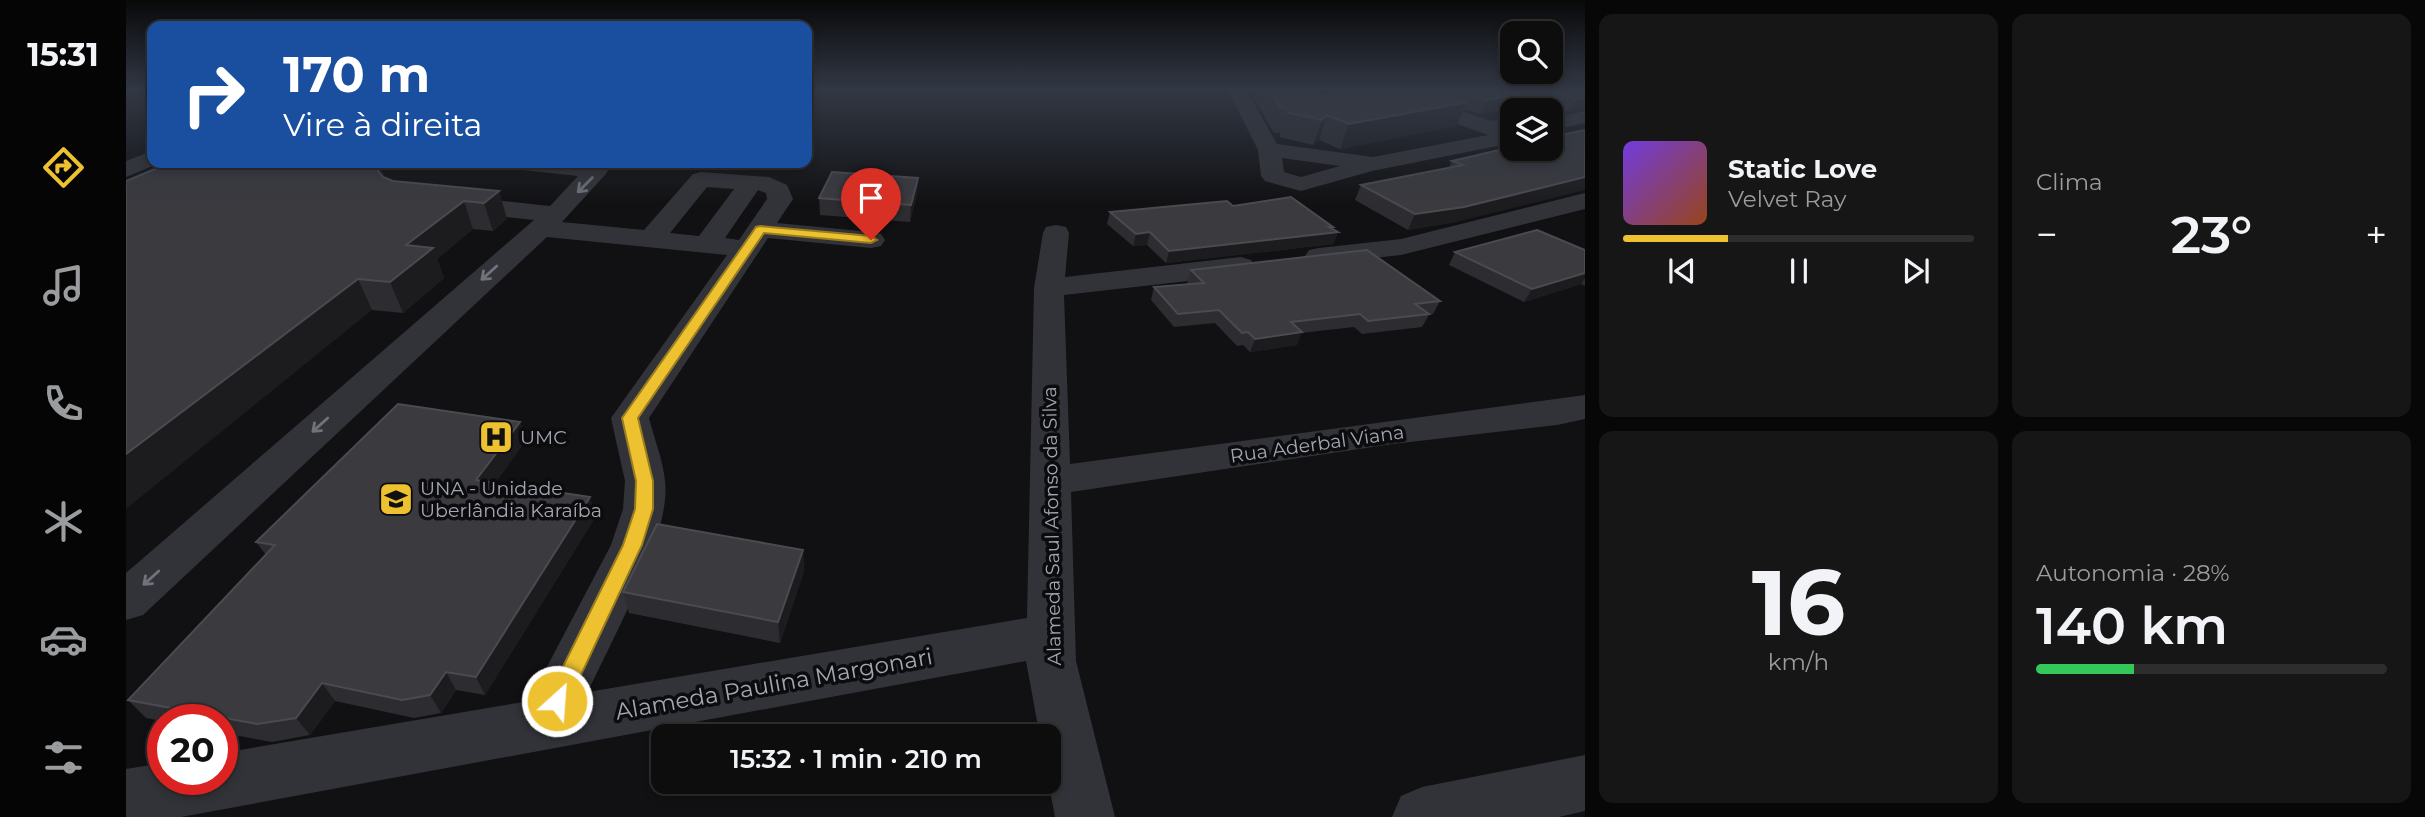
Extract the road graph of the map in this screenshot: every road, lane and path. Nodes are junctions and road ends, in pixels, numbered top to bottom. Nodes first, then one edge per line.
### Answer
1 (1257, 128) edge
2 (1500, 138) edge
3 (147, 160) edge
4 (569, 168) edge
5 (126, 170) edge
6 (151, 184) edge
7 (751, 184) junction
8 (126, 191) edge
9 (430, 201) edge
10 (1585, 201) edge
11 (548, 221) junction
12 (1056, 233) dead end
13 (651, 239) junction
14 (871, 240) dead end
15 (738, 241) junction
16 (1049, 288) junction
17 (1576, 418) edge
18 (1049, 480) junction
19 (126, 601) edge
20 (1051, 635) junction
21 (546, 724) junction
22 (1585, 783) edge
23 (126, 798) edge
24 (1085, 817) edge
25 (1422, 817) edge

1 - 2 street
3 - 5 street
4 -> 11 street
6 - 8 street
7 - 13 street
7 - 15 street
7 - 15 street
9 - 11 street
10 - 16 street
11 - 13 street
11 -> 19 street
12 - 16 street, Alameda Saul Afonso da Silva
13 - 15 street
14 - 15 street
15 - 21 street
16 - 18 street, Alameda Saul Afonso da Silva
17 - 18 street, Rua Aderbal Viana
18 - 20 street, Alameda Saul Afonso da Silva
20 - 21 street, Alameda Paulina Margonari
20 - 24 street, Alameda Saul Afonso da Silva
21 - 23 street, Alameda Paulina Margonari
22 - 25 street

